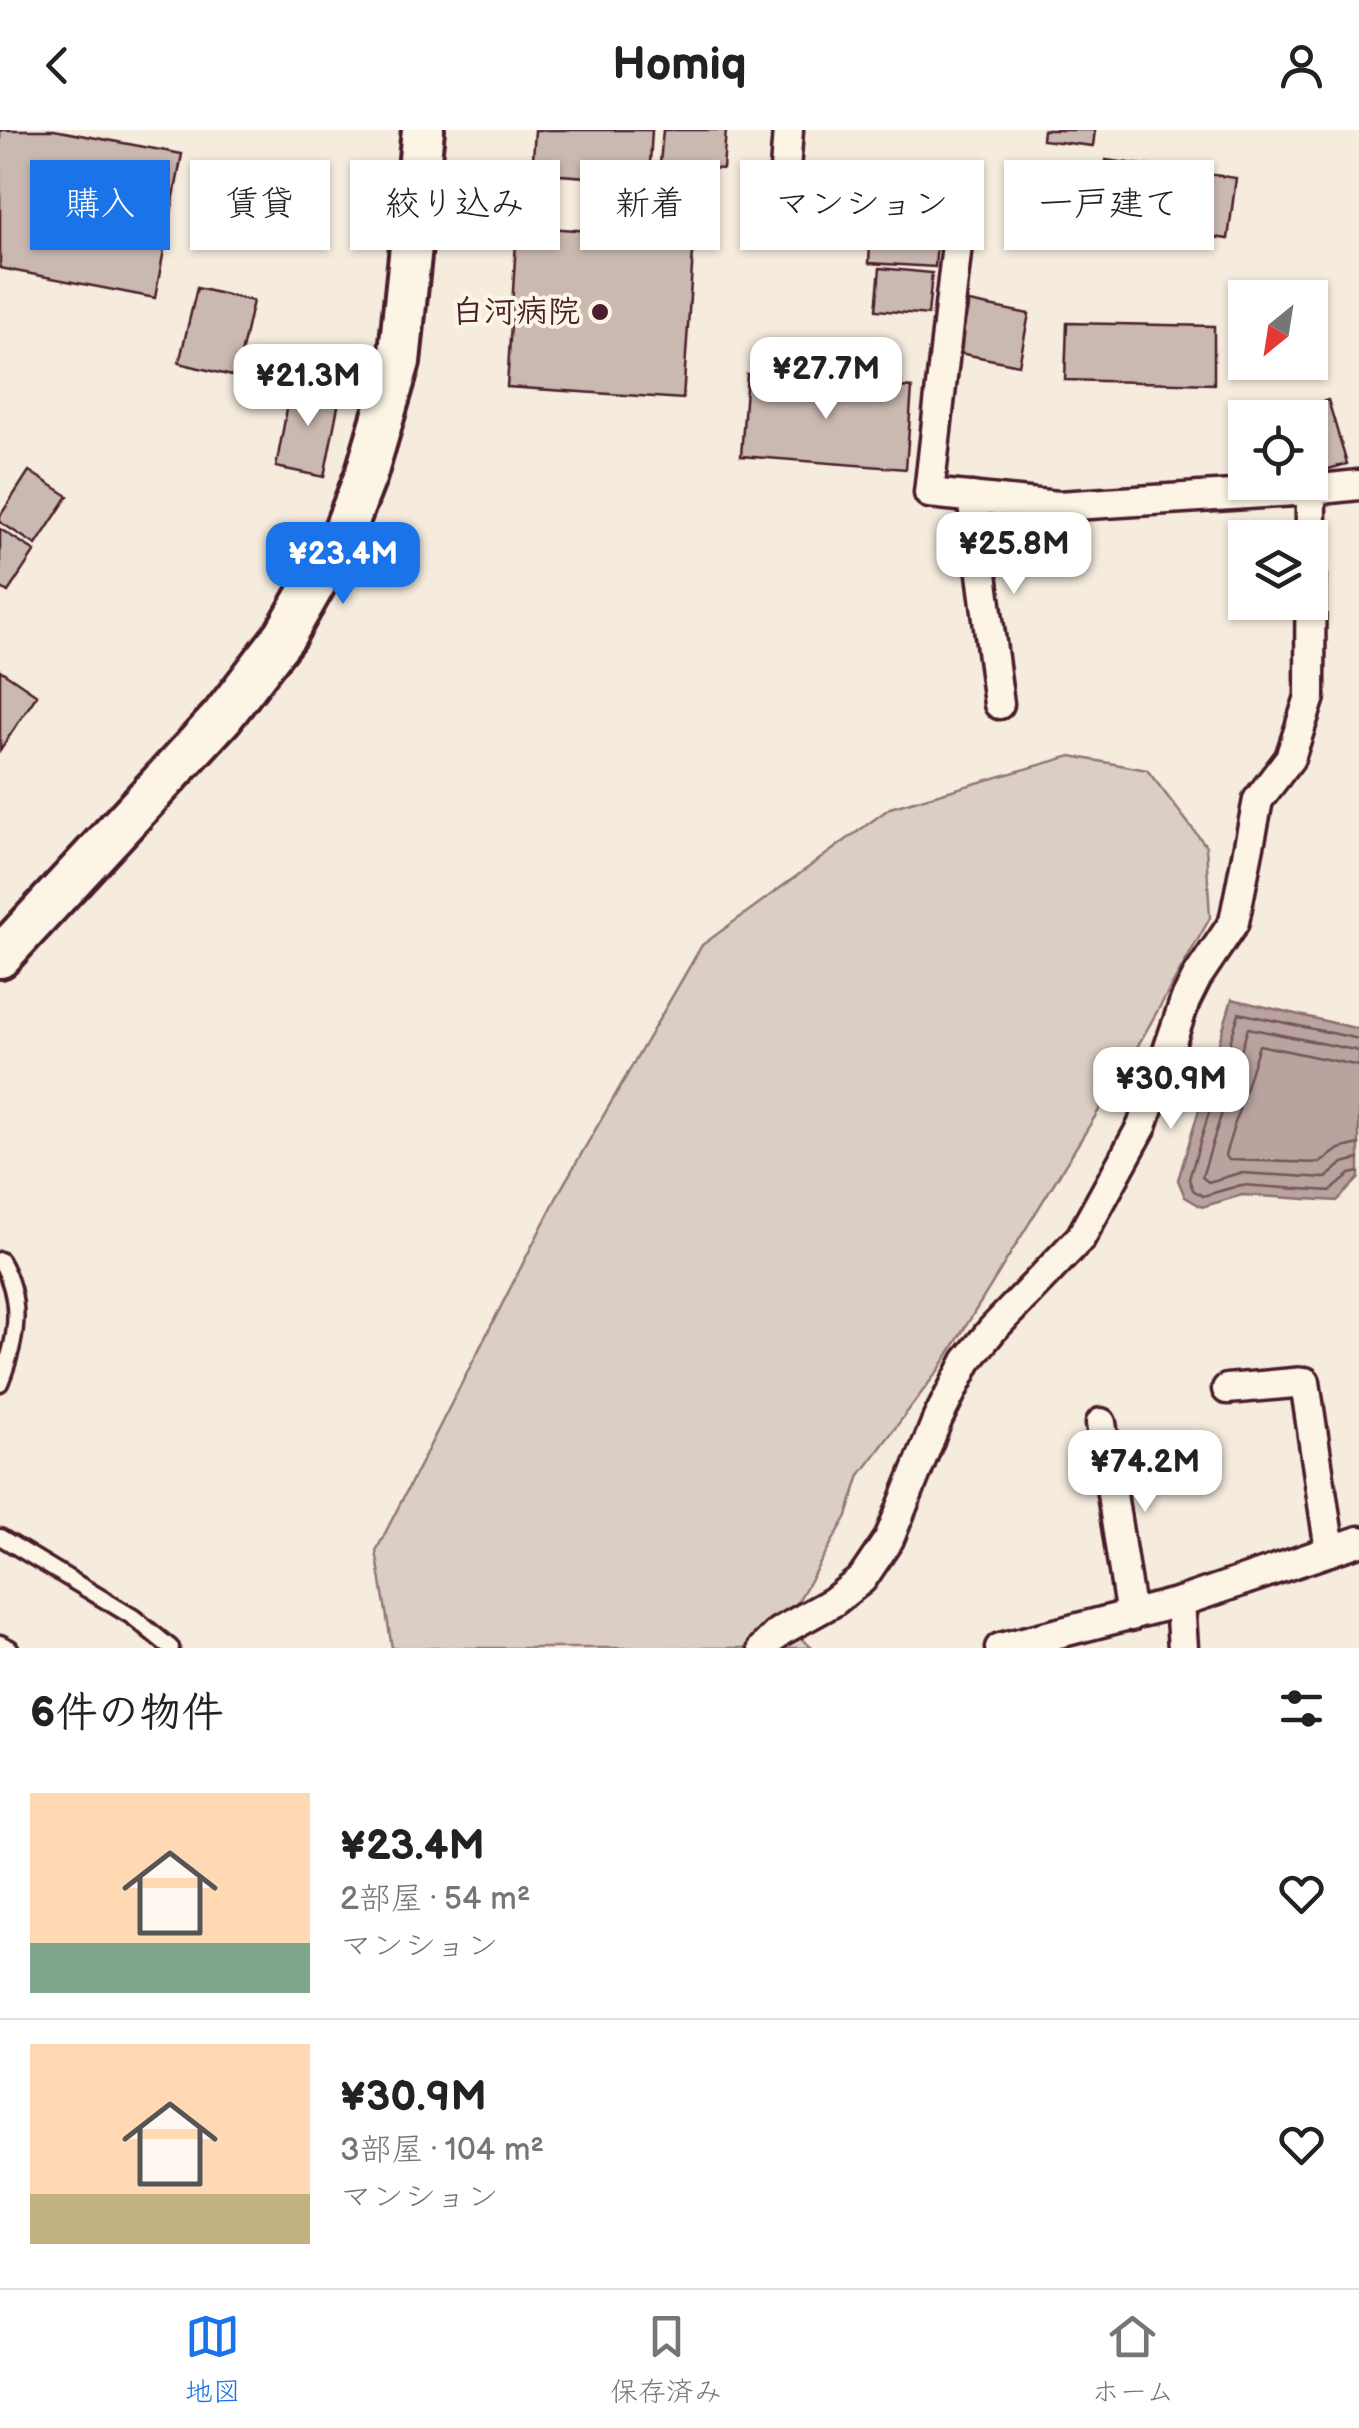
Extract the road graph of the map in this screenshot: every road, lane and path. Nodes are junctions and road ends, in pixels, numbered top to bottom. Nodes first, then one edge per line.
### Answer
1 (423, 130) edge
2 (788, 130) edge
3 (1359, 485) edge
4 (1328, 488) edge
5 (1228, 495) edge
6 (972, 498) junction
7 (1311, 500) edge
8 (999, 704) dead end
9 (0, 957) edge
10 (0, 1260) edge
11 (0, 1383) edge
12 (1227, 1388) dead end
13 (1102, 1423) dead end
14 (0, 1528) edge
15 (0, 1537) edge
16 (1359, 1540) edge
17 (24, 1548) junction
18 (1330, 1551) junction
19 (1180, 1602) junction
20 (1131, 1616) junction
21 (0, 1642) edge
22 (166, 1645) edge
23 (10, 1648) edge
24 (763, 1648) edge
25 (1000, 1648) edge
26 (1183, 1648) edge

1 - 9 street
2 - 6 street
3 - 4 street
5 - 6 street
6 - 8 street
7 - 24 street
10 - 11 lane
12 - 18 street
13 - 20 street
14 - 17 lane
15 - 17 lane
16 - 18 street
17 - 22 lane
18 - 19 street
19 - 20 street
19 - 26 street
20 - 25 street
21 - 23 lane

